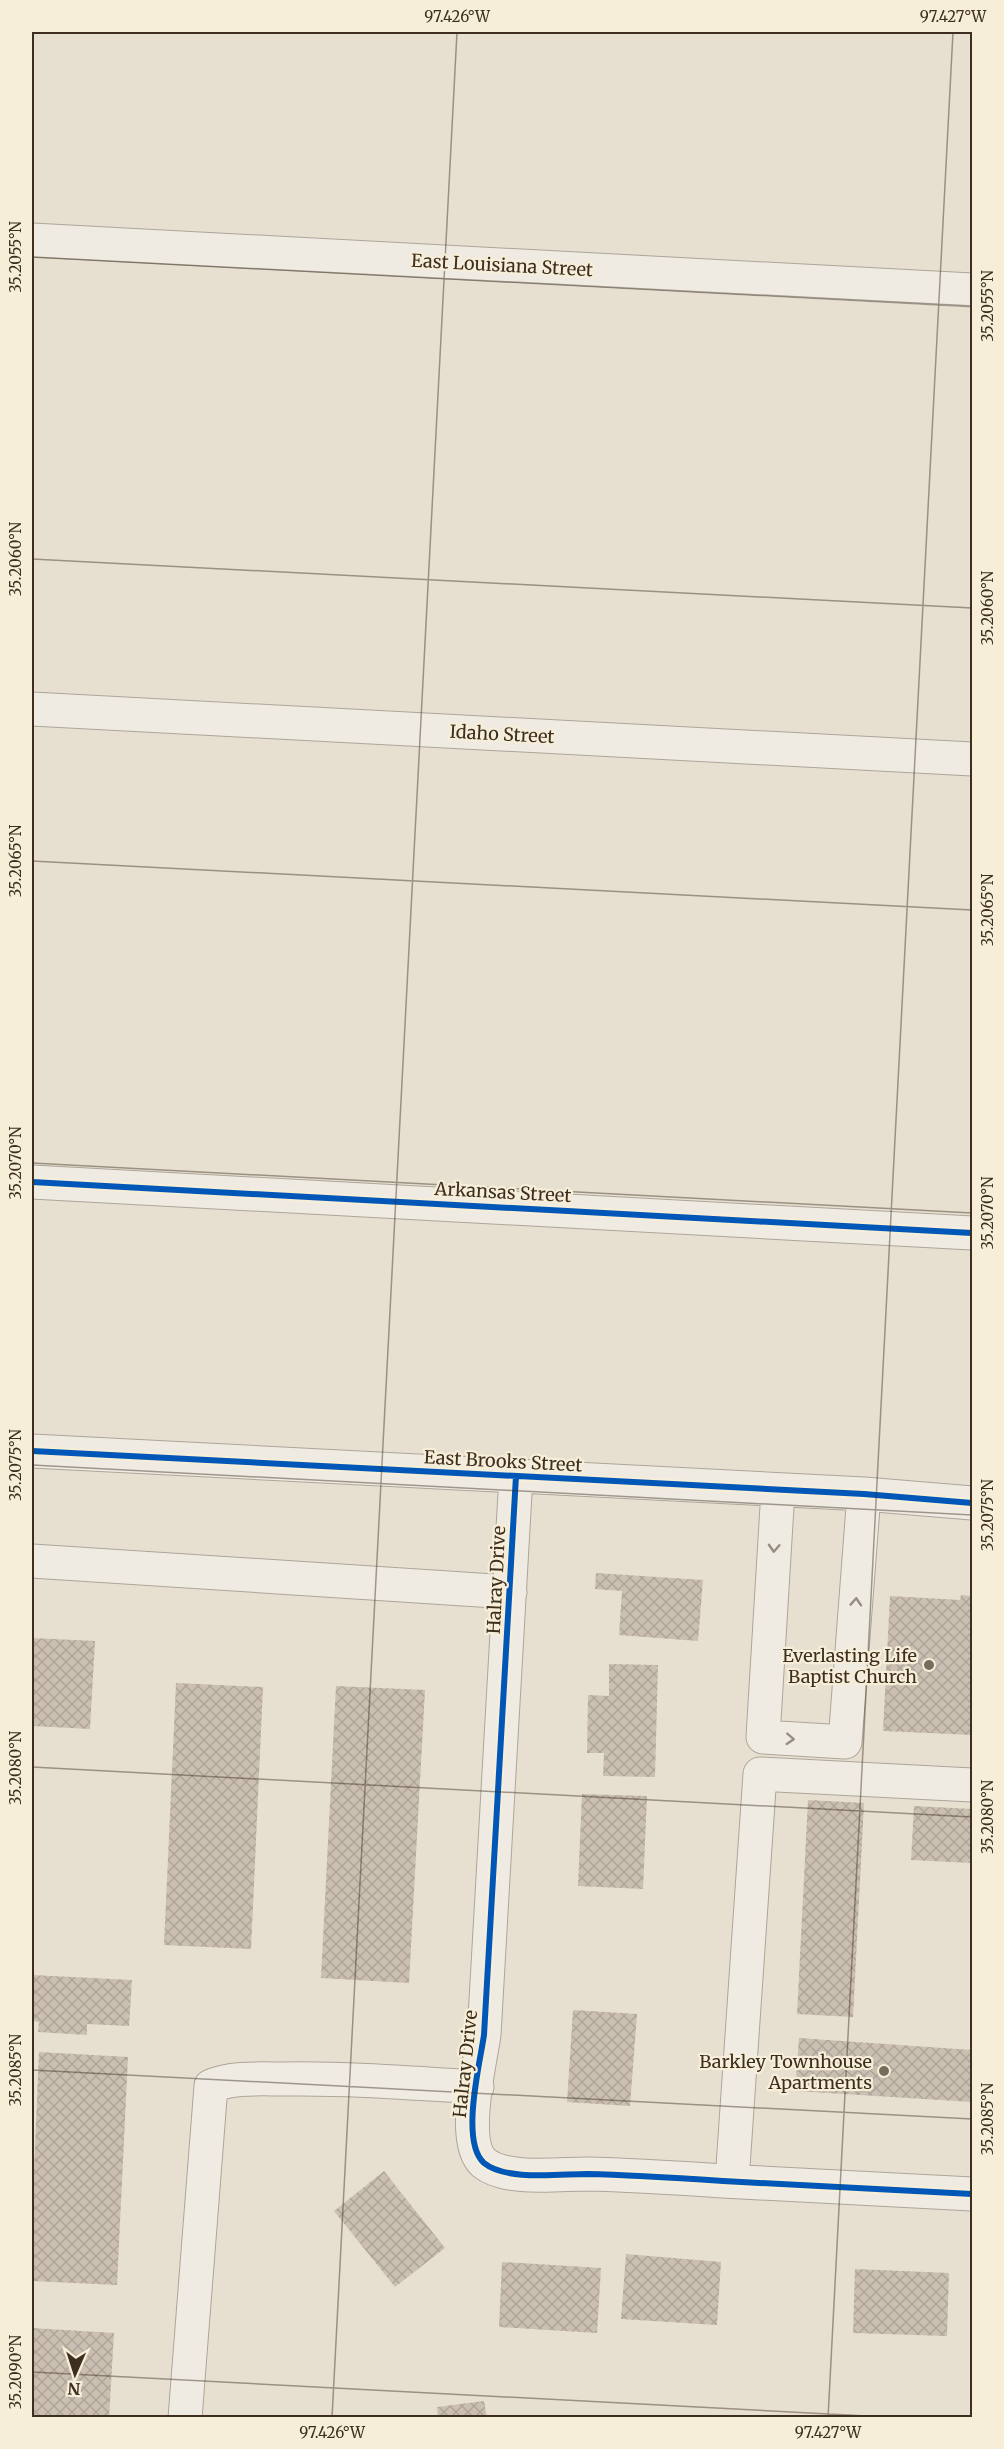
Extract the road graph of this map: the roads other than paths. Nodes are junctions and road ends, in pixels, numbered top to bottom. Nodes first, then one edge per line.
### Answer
1 (32, 240) edge
2 (972, 290) edge
3 (32, 709) edge
4 (972, 759) edge
5 (32, 1182) edge
6 (972, 1233) edge
7 (32, 1451) edge
8 (516, 1476) junction
9 (778, 1490) junction
10 (864, 1494) junction
11 (972, 1503) edge
12 (32, 1561) edge
13 (510, 1592) junction
14 (972, 1785) edge
15 (477, 2087) junction
16 (732, 2181) junction
17 (972, 2194) edge
18 (185, 2418) edge

1 - 2 street, East Louisiana Street
3 - 4 street, Idaho Street
5 - 6 street, Arkansas Street
7 - 8 street, East Brooks Street
8 - 9 street, East Brooks Street
8 - 13 street, Halray Drive
9 - 10 street, East Brooks Street
9 -> 10 street
10 - 11 street, East Brooks Street
12 - 13 street
13 - 15 street, Halray Drive
14 - 16 street
15 - 16 street, Halray Drive
15 - 18 street
16 - 17 street, Halray Drive

